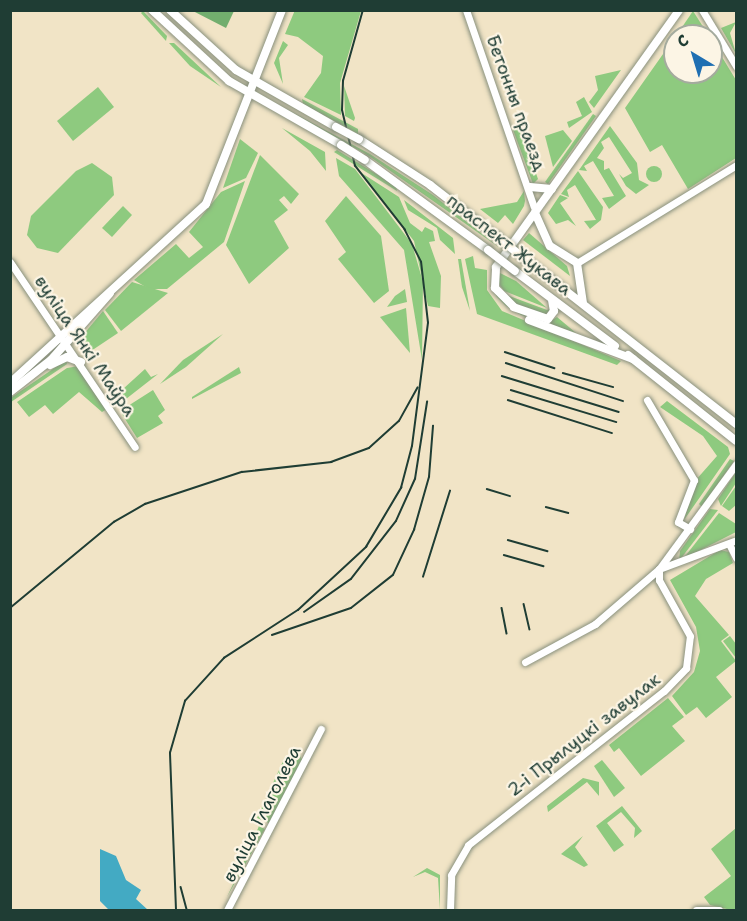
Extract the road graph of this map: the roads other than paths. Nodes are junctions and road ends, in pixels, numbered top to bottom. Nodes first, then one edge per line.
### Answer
1 (152, 10) edge
2 (170, 10) edge
3 (282, 10) edge
4 (466, 10) edge
5 (679, 10) edge
6 (702, 10) edge
7 (736, 66) edge
8 (255, 82) junction
9 (250, 94) junction
10 (378, 152) junction
11 (368, 161) junction
12 (736, 166) edge
13 (530, 187) junction
14 (552, 189) junction
15 (532, 218) junction
16 (10, 262) edge
17 (577, 263) junction
18 (577, 274) junction
19 (556, 284) junction
20 (552, 300) junction
21 (585, 306) junction
22 (65, 339) junction
23 (633, 359) junction
24 (81, 362) junction
25 (32, 377) junction
26 (10, 383) edge
27 (10, 392) edge
28 (647, 400) dead end
29 (736, 424) edge
30 (736, 441) edge
31 (135, 447) dead end
32 (736, 464) edge
33 (690, 529) junction
34 (676, 547) junction
35 (736, 558) edge
36 (687, 562) junction
37 (659, 569) junction
38 (525, 662) dead end
39 (321, 729) dead end
40 (228, 910) edge
41 (450, 910) edge
42 (696, 910) edge
43 (719, 910) edge

1 - 9 main road, праспект Жукава
2 - 8 main road, праспект Жукава
3 - 8 main road
4 - 13 street, Бетонны праезд
5 - 14 main road
6 - 7 street
8 - 9 main road
8 - 10 main road, праспект Жукава, bridge
9 - 11 main road, праспект Жукава, bridge
9 - 22 main road
10 - 11 main road
10 - 19 main road, праспект Жукава, bridge
11 - 20 main road, праспект Жукава, bridge
12 - 17 street
13 - 14 main road
13 - 15 street, Бетонны праезд
14 - 15 main road
15 - 17 main road
15 - 20 main road
15 - 23 main road
16 - 22 street, вуліца Янкі Маўра
17 - 18 main road
18 - 19 main road
18 - 21 main road
19 - 21 main road, праспект Жукава
20 - 23 main road, праспект Жукава
21 - 29 main road, праспект Жукава
22 - 24 street, вуліца Янкі Маўра
22 - 25 main road
22 - 26 main road
23 - 30 main road, праспект Жукава
24 - 25 main road
24 - 31 street, вуліца Янкі Маўра
25 - 27 main road
28 - 33 street
32 - 33 street
33 - 34 street
34 - 36 street
34 - 37 street
35 - 36 street
36 - 37 street
37 - 38 street
37 - 41 street, 2-і Прылуцкі завулак
39 - 40 street, вуліца Глаголева
42 - 43 street

